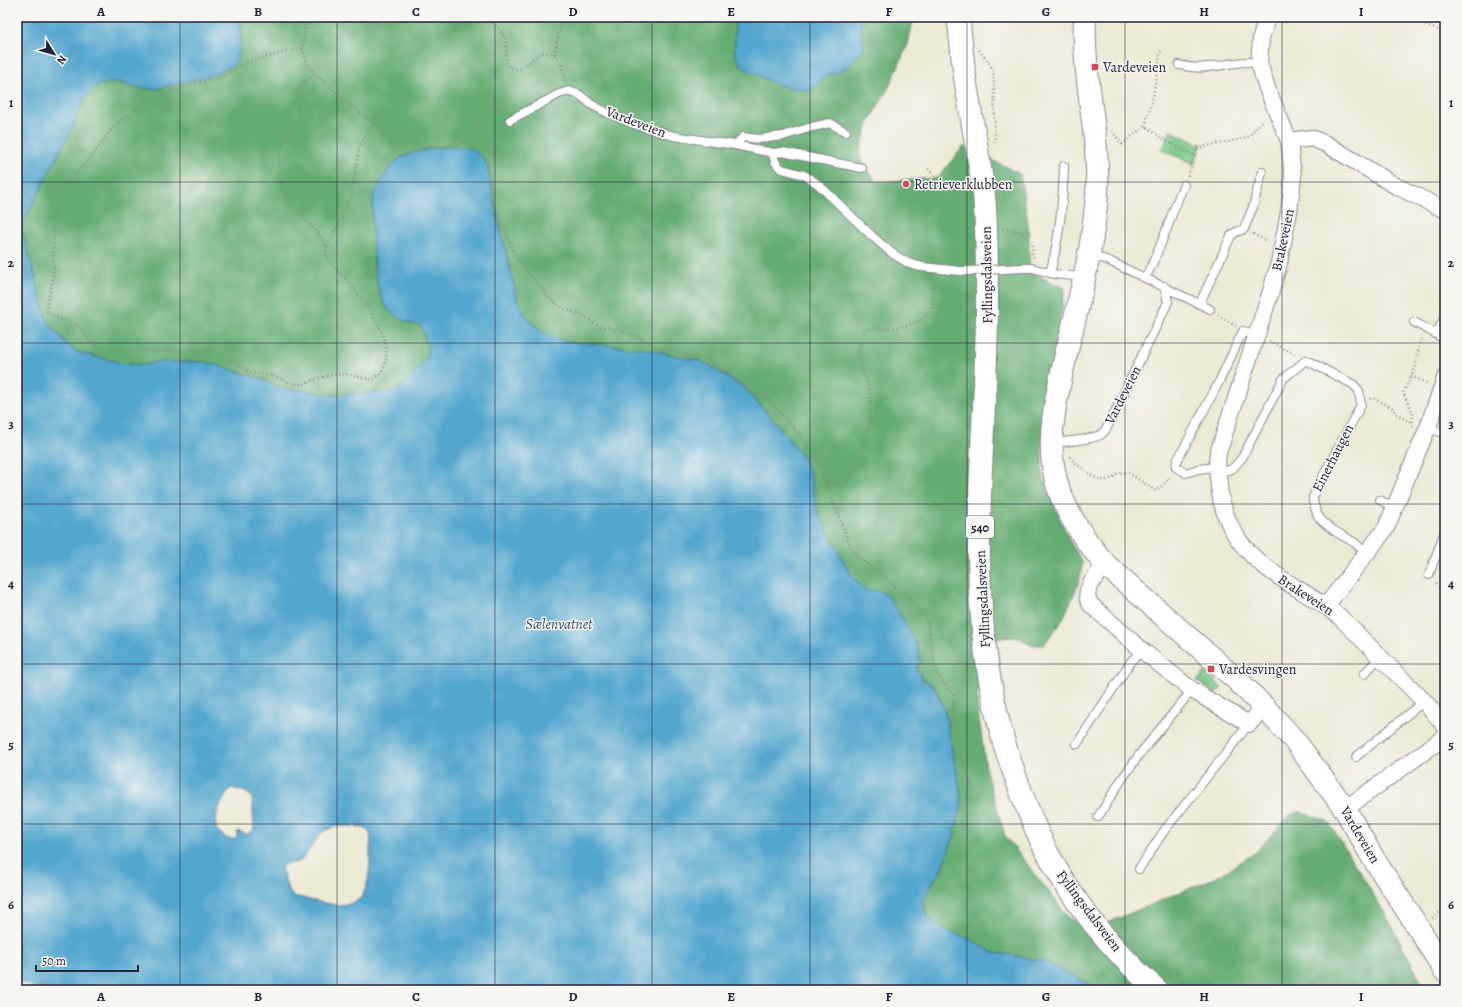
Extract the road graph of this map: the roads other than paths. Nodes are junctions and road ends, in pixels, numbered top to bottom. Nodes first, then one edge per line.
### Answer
1 (958, 17) edge
2 (1085, 17) edge
3 (1267, 17) edge
4 (1259, 63) junction
5 (1179, 65) dead end
6 (510, 120) dead end
7 (846, 132) dead end
8 (1289, 141) junction
9 (735, 145) junction
10 (773, 153) junction
11 (1064, 166) dead end
12 (862, 168) dead end
13 (1262, 172) dead end
14 (1184, 185) road end
15 (1445, 210) edge
16 (1089, 255) junction
17 (1050, 273) junction
18 (1084, 277) junction
19 (1145, 278) junction
20 (1164, 286) junction
21 (1200, 304) junction
22 (1210, 309) road end
23 (1445, 317) edge
24 (1414, 322) dead end
25 (1250, 334) junction
26 (1436, 334) junction
27 (1445, 340) edge
28 (1443, 383) edge
29 (1428, 427) junction
30 (1445, 434) edge
31 (1056, 442) junction
32 (1216, 470) junction
33 (1380, 500) dead end
34 (1396, 508) junction
35 (1445, 531) edge
36 (1367, 554) junction
37 (1106, 564) junction
38 (1429, 575) road end
39 (1326, 606) junction
40 (1143, 651) junction
41 (1380, 657) junction
42 (1364, 674) dead end
43 (1192, 690) junction
44 (1424, 701) junction
45 (1264, 707) junction
46 (1249, 724) junction
47 (1445, 726) edge
48 (1445, 737) edge
49 (1077, 744) dead end
50 (1356, 756) dead end
51 (1345, 809) junction
52 (1098, 817) dead end
53 (1139, 870) dead end
54 (1445, 971) edge
55 (1163, 984) edge

1 - 55 main road, Fyllingsdalsveien / 540
2 - 16 main road, Vardeveien
3 - 4 street, Brakeveien
4 - 5 lane
4 - 8 street, Brakeveien
6 - 9 lane, Vardeveien
7 - 9 lane
8 - 15 street
8 - 25 street, Brakeveien
9 - 10 lane, Vardeveien
10 - 12 lane, Vardeveien
10 - 17 lane, bridge
11 - 17 lane
13 - 21 lane
14 - 19 lane
16 - 18 main road, Vardeveien
16 - 19 lane
17 - 18 lane
18 - 31 main road, Vardeveien
19 - 20 lane
20 - 21 lane
20 - 31 lane, Vardeveien
21 - 22 lane
23 - 26 lane
24 - 26 lane
25 - 32 street, Brakeveien
25 - 32 lane, Brakeveien
26 - 27 lane
28 - 29 street
29 - 30 lane
29 - 34 street
31 - 37 main road, Vardeveien
32 - 36 lane, Einerhaugen
32 - 39 street, Brakeveien
33 - 34 lane
34 - 36 street
35 - 38 lane
36 - 39 street
37 - 40 street
37 - 45 main road, Vardeveien
39 - 41 street, Brakeveien
40 - 43 street
40 - 49 lane
41 - 42 lane
41 - 44 street, Brakeveien
43 - 46 street
43 - 52 lane
44 - 47 street, Brakeveien
44 - 50 lane
45 - 46 street
45 - 51 main road, Vardeveien
46 - 53 lane
48 - 51 street
51 - 54 main road, Vardeveien

